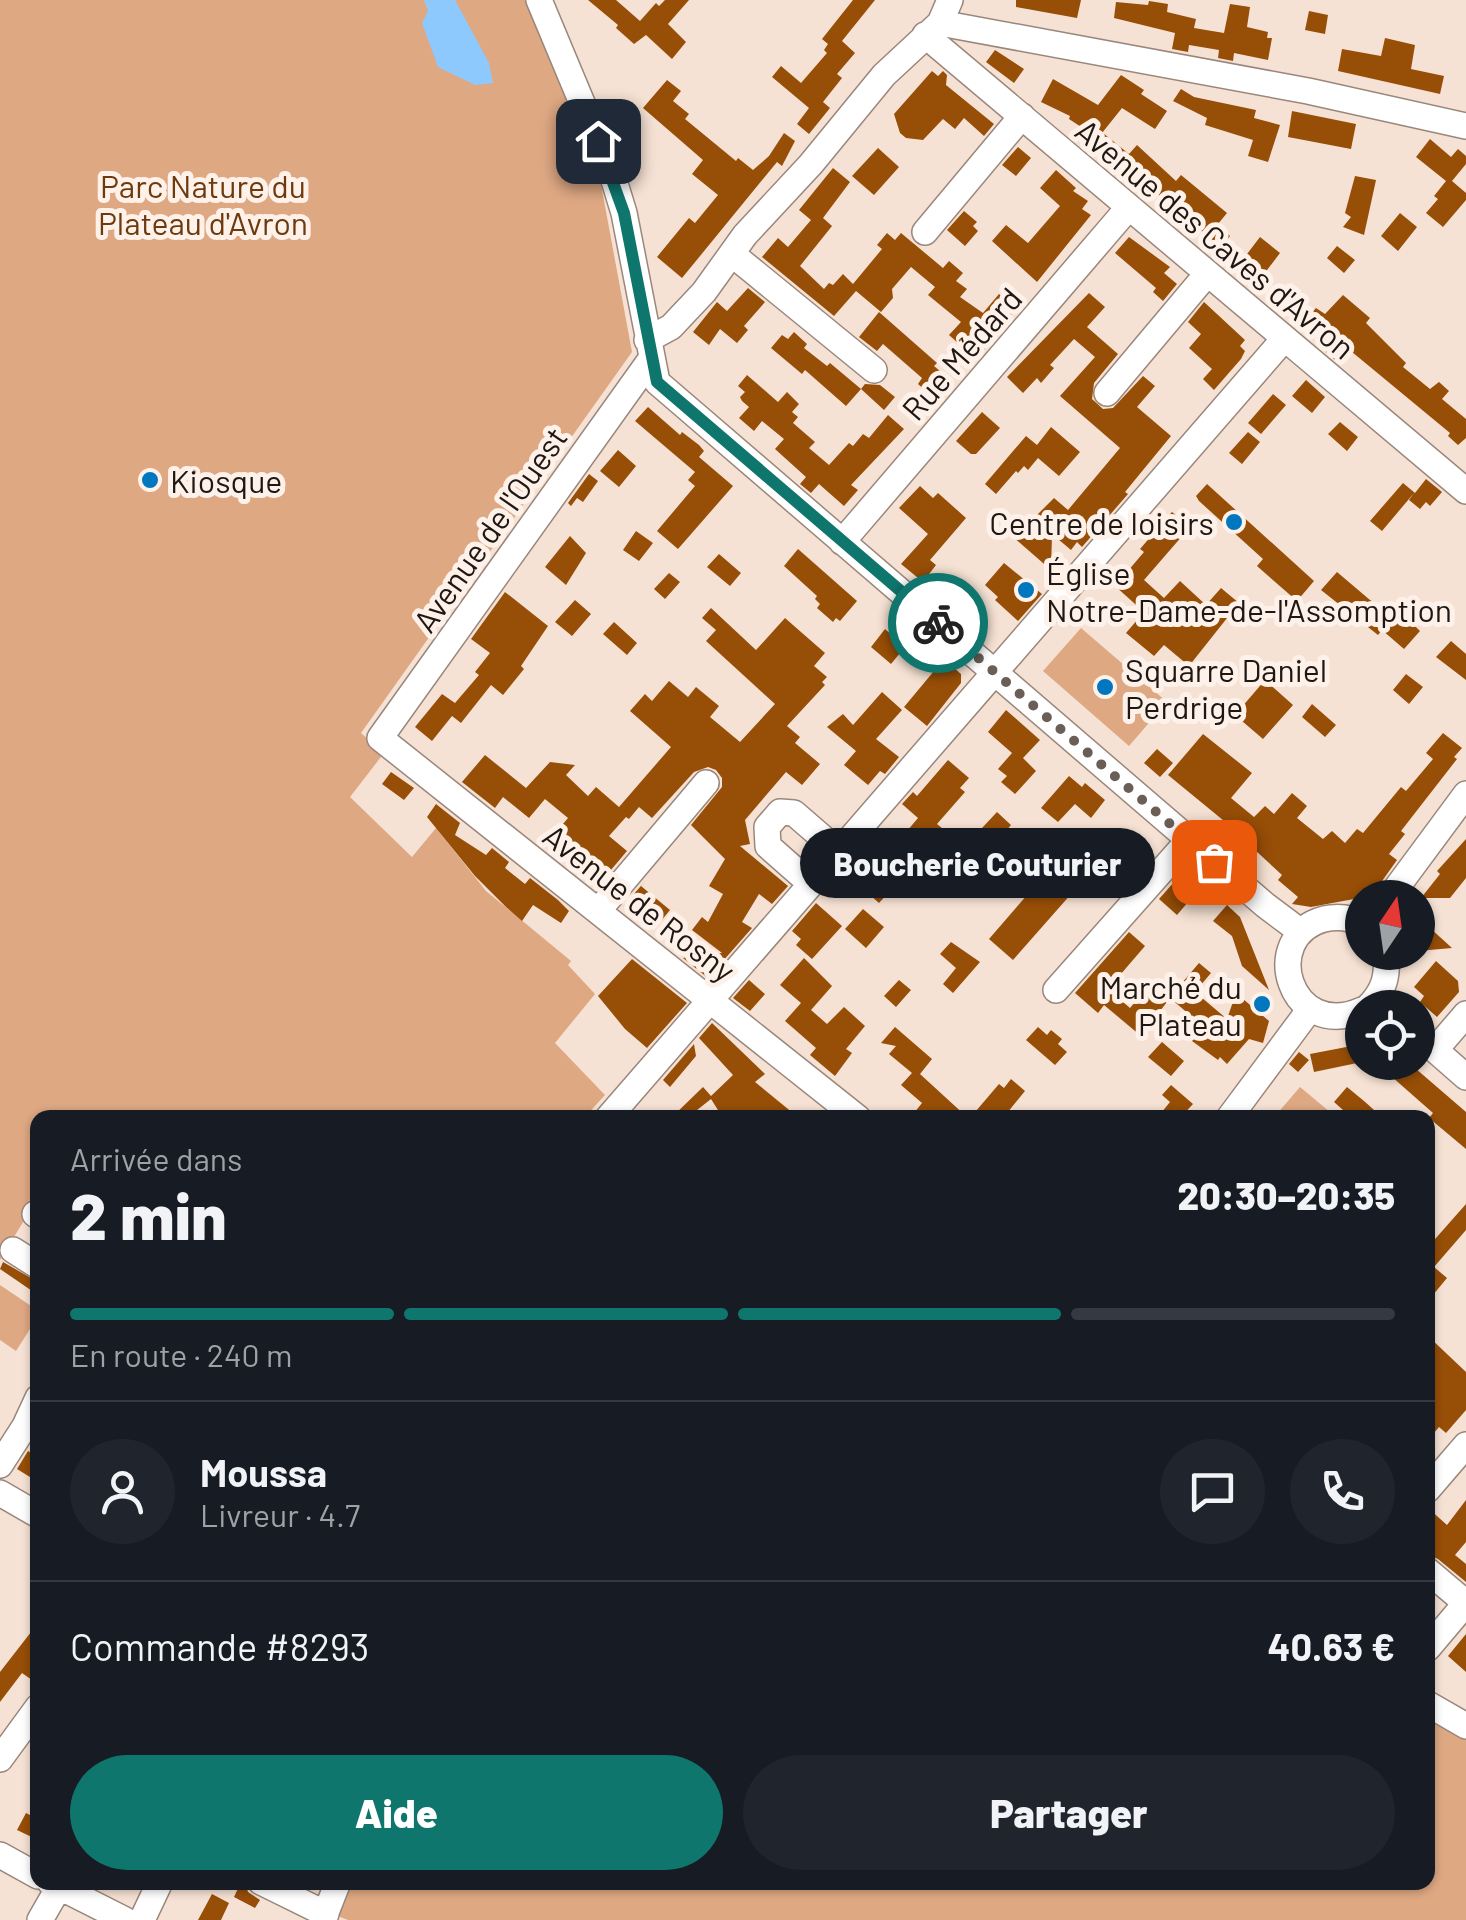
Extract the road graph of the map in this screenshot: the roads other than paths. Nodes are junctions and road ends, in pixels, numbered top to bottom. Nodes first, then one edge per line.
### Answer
1 (539, 0) edge
2 (938, 19) edge
3 (1022, 116) junction
4 (1466, 126) edge
5 (1128, 207) junction
6 (925, 232) dead end
7 (732, 254) junction
8 (1208, 274) junction
9 (1284, 339) junction
10 (649, 350) junction
11 (874, 370) dead end
12 (1107, 392) dead end
13 (1466, 491) edge
14 (842, 542) junction
15 (995, 672) junction
16 (380, 738) joint
17 (706, 783) dead end
18 (1466, 794) edge
19 (1189, 840) junction
20 (839, 852) junction
21 (1403, 880) edge
22 (811, 884) junction
23 (598, 912) junction
24 (1345, 919) edge
25 (1301, 932) junction
26 (1056, 990) dead end
27 (712, 1000) junction
28 (1310, 1009) junction
29 (1466, 1014) edge
30 (1345, 1016) edge
31 (1435, 1036) edge
32 (1435, 1051) edge
33 (1466, 1077) edge
34 (615, 1110) edge
35 (848, 1110) edge
36 (1235, 1110) edge
37 (13, 1250) dead end
38 (30, 1261) edge
39 (30, 1407) edge
40 (9, 1431) edge
41 (1466, 1444) edge
42 (0, 1465) edge
43 (1435, 1480) edge
44 (0, 1493) edge
45 (30, 1510) edge
46 (1435, 1577) edge
47 (1466, 1603) edge
48 (1435, 1640) edge
49 (1435, 1708) edge
50 (30, 1718) edge
51 (1466, 1726) edge
52 (0, 1758) edge
53 (0, 1855) edge
54 (30, 1872) edge
55 (47, 1890) edge
56 (65, 1890) edge
57 (156, 1890) edge
58 (276, 1890) edge
59 (335, 1890) edge
60 (325, 1917) edge
61 (40, 1920) edge
62 (125, 1920) edge
63 (142, 1920) edge

1 - 10 street
2 - 3 street, Avenue des Caves d'Avron
2 - 4 street
2 - 7 street, Avenue de l'Ouest
3 - 5 street, Avenue des Caves d'Avron
3 - 6 street
5 - 8 street, Avenue des Caves d'Avron
5 - 14 street, Rue Médard
7 - 10 street, Avenue de l'Ouest
7 - 11 street
8 - 9 street, Avenue des Caves d'Avron
8 - 12 street
9 - 13 street, Avenue des Caves d'Avron
9 - 15 street
10 - 14 street
10 - 16 street, Avenue de l'Ouest
14 - 15 street
15 - 19 street
15 - 20 street
16 - 23 street, Avenue de Rosny
17 - 23 street
18 - 21 street
19 - 25 street
19 - 26 street
20 - 22 street
20 - 22 street
22 - 27 street
23 - 27 street, Avenue de Rosny
24 - 25 street
25 - 28 street
27 - 34 street
27 - 35 street, Avenue de Rosny
28 - 30 street
28 - 36 street
29 - 31 street
32 - 33 street
37 - 38 street
39 - 40 street
40 - 42 street
41 - 43 street
44 - 45 street
46 - 47 street
47 - 48 street
49 - 51 street
50 - 52 street
53 - 54 street
55 - 61 street
56 - 62 street
57 - 63 street
58 - 60 street
59 - 60 street

